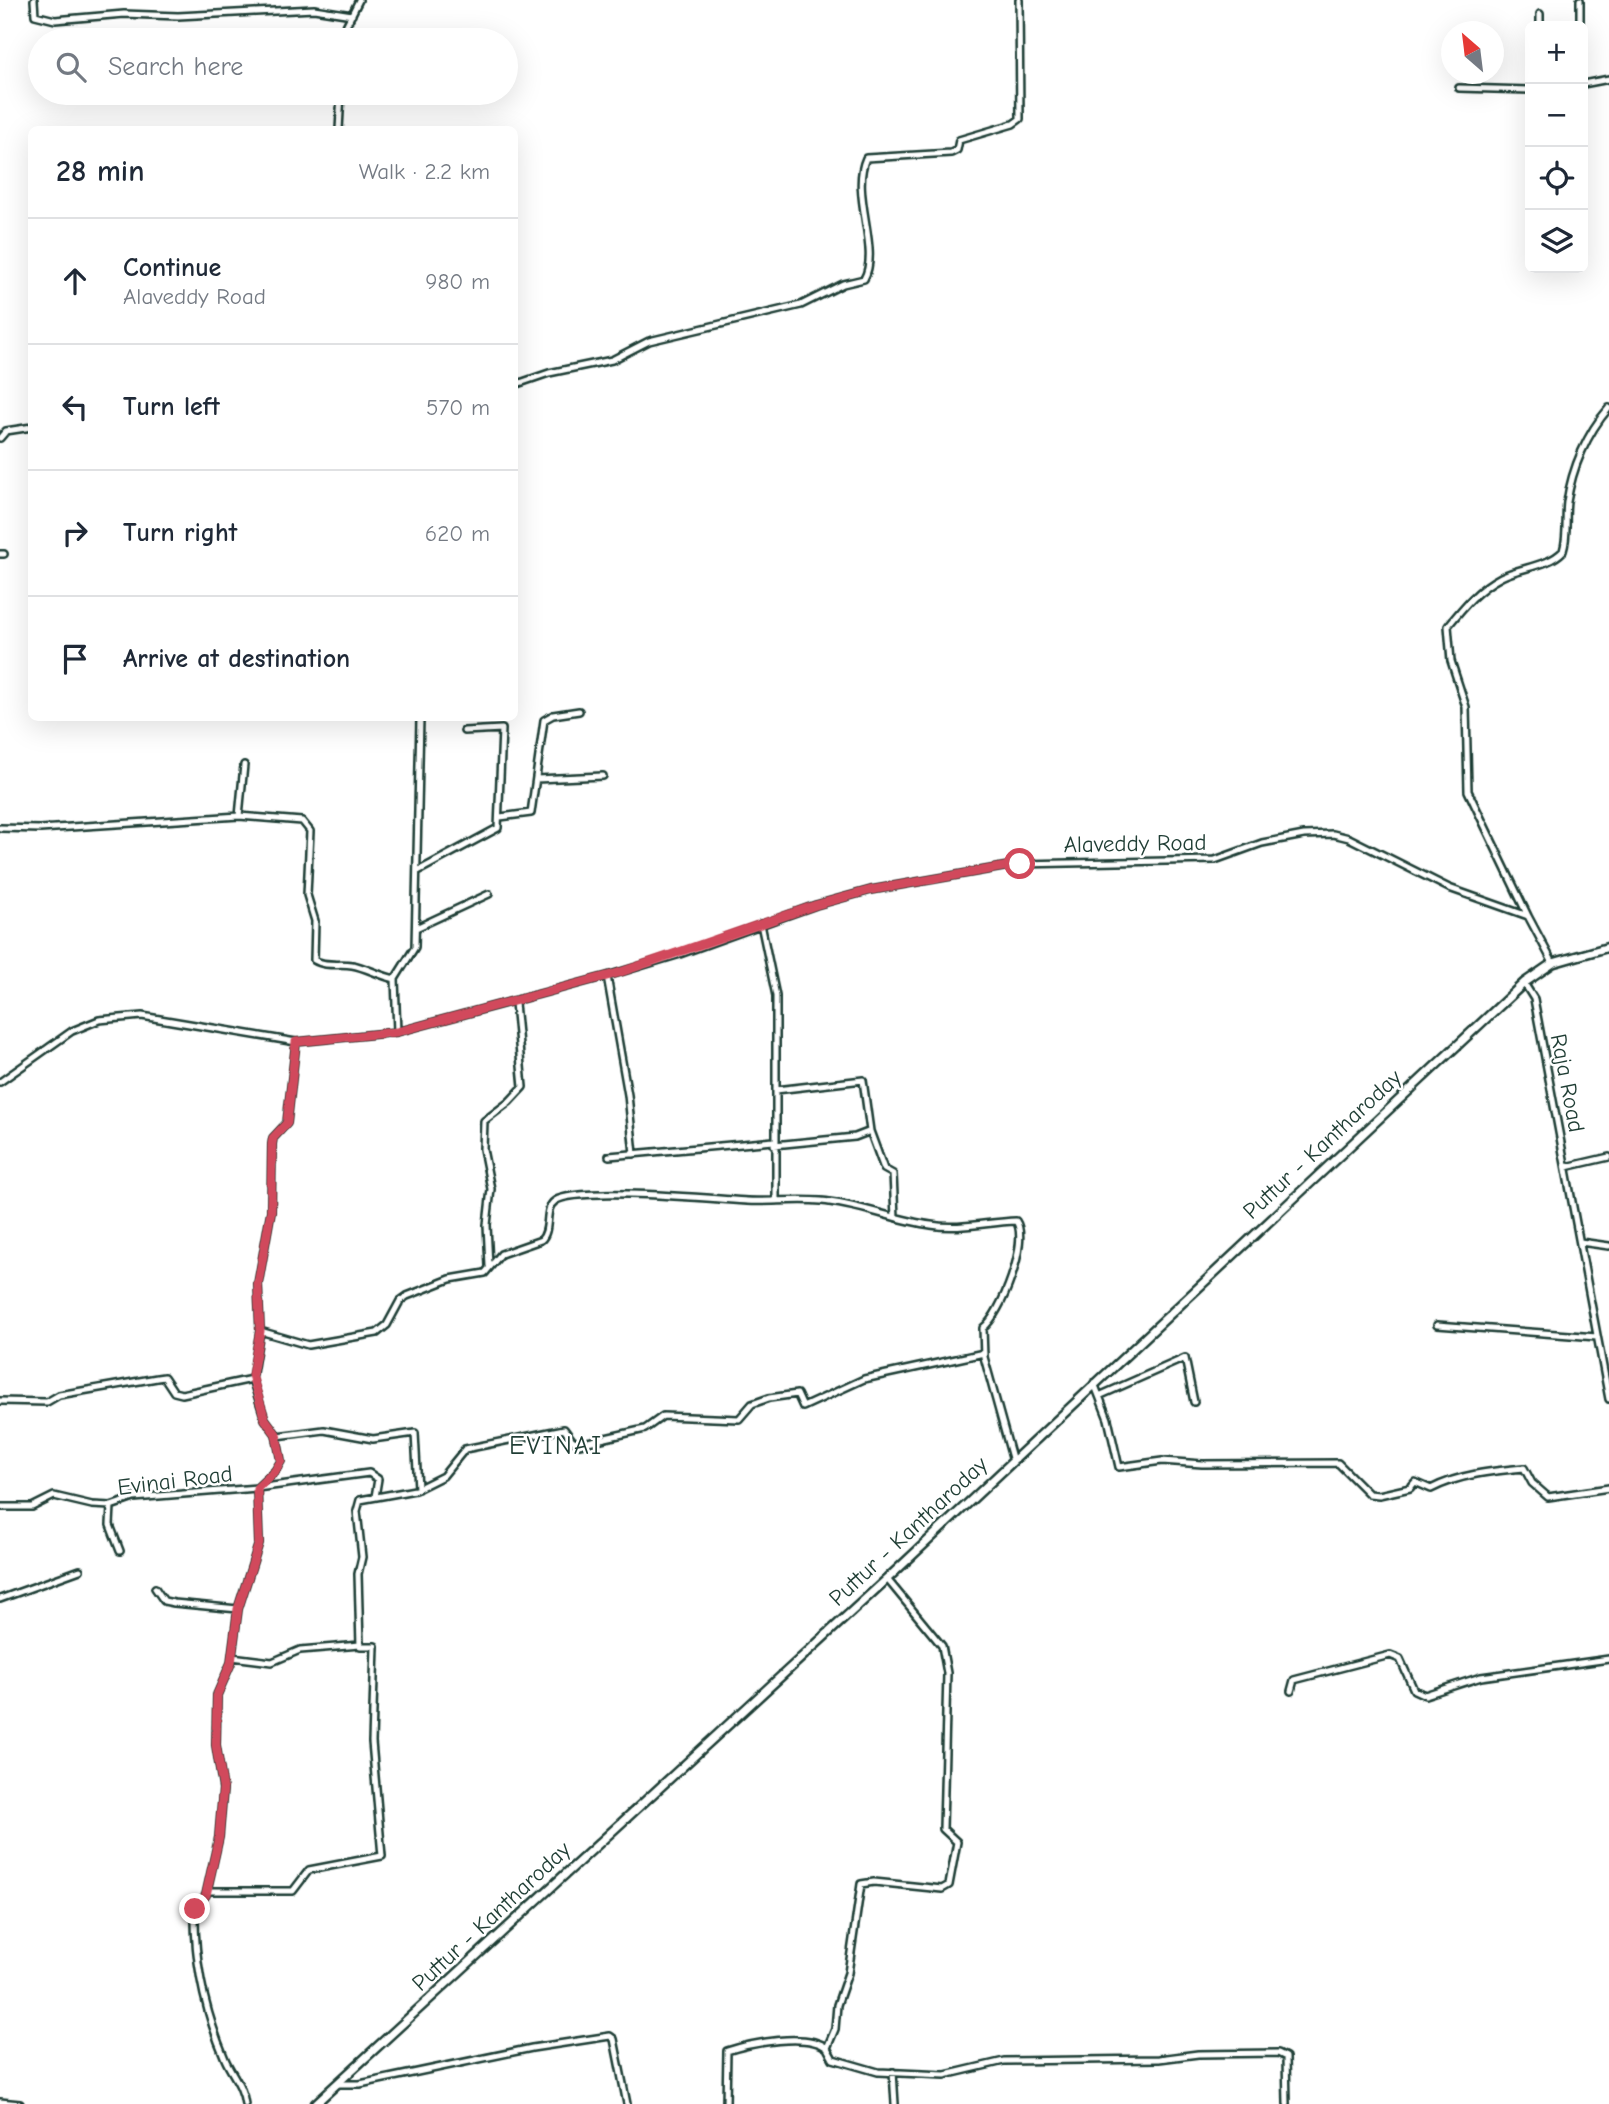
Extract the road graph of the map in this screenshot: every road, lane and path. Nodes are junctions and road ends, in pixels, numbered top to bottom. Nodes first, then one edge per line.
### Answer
1 (34, 0) edge
2 (359, 0) edge
3 (1019, 0) edge
4 (1580, 0) edge
5 (1540, 14) dead end
6 (352, 15) junction
7 (1540, 21) edge
8 (1580, 21) edge
9 (345, 28) edge
10 (1609, 79) edge
11 (1588, 83) edge
12 (1459, 88) dead end
13 (1525, 90) edge
14 (340, 105) edge
15 (339, 126) edge
16 (518, 384) edge
17 (1609, 408) edge
18 (28, 428) edge
19 (0, 438) edge
20 (579, 711) dead end
21 (420, 721) edge
22 (464, 731) dead end
23 (244, 765) dead end
24 (603, 776) dead end
25 (536, 779) junction
26 (239, 816) junction
27 (500, 817) junction
28 (0, 828) edge
29 (418, 871) junction
30 (489, 894) dead end
31 (1528, 916) junction
32 (761, 924) junction
33 (416, 928) junction
34 (1609, 947) edge
35 (1553, 963) junction
36 (607, 976) junction
37 (395, 979) junction
38 (1524, 983) junction
39 (514, 1003) junction
40 (397, 1032) junction
41 (296, 1042) junction
42 (0, 1082) edge
43 (776, 1090) junction
44 (869, 1132) dead end
45 (774, 1143) junction
46 (634, 1154) junction
47 (609, 1156) dead end
48 (1609, 1157) edge
49 (1566, 1167) junction
50 (776, 1200) junction
51 (895, 1217) junction
52 (1580, 1242) junction
53 (1609, 1246) edge
54 (489, 1270) junction
55 (1437, 1325) dead end
56 (260, 1331) junction
57 (1597, 1337) junction
58 (984, 1353) junction
59 (252, 1379) junction
60 (1094, 1383) junction
61 (1099, 1396) junction
62 (1609, 1399) edge
63 (0, 1401) edge
64 (1194, 1402) dead end
65 (276, 1436) junction
66 (1012, 1458) junction
67 (257, 1488) junction
68 (1609, 1488) edge
69 (418, 1489) junction
70 (375, 1497) junction
71 (111, 1506) junction
72 (0, 1507) edge
73 (120, 1551) dead end
74 (80, 1570) dead end
75 (887, 1579) junction
76 (155, 1588) dead end
77 (0, 1599) edge
78 (238, 1609) junction
79 (360, 1644) junction
80 (232, 1657) junction
81 (1609, 1659) edge
82 (1291, 1691) dead end
83 (207, 1891) junction
84 (827, 2048) junction
85 (893, 2072) junction
86 (337, 2084) junction
87 (0, 2102) edge
88 (20, 2104) edge
89 (245, 2104) edge
90 (315, 2104) edge
91 (626, 2104) edge
92 (726, 2104) edge
93 (895, 2104) edge
94 (1287, 2104) edge

1 - 6 street
2 - 6 street
3 - 16 street
4 - 8 street
5 - 7 street
6 - 9 street
10 - 11 street
12 - 13 street
14 - 15 street
17 - 31 street
18 - 19 street
20 - 25 street
21 - 29 street
22 - 27 street
23 - 26 street
24 - 25 street
25 - 27 street
26 - 28 street
26 - 37 street
27 - 29 street
29 - 33 street
30 - 33 street
31 - 32 street, Alaveddy Road
31 - 35 street
32 - 36 street, Alaveddy Road
32 - 43 street
33 - 37 street
34 - 35 main road, Puttur - Kantharoday
35 - 38 main road, Puttur - Kantharoday
36 - 39 street, Alaveddy Road
36 - 46 street
37 - 40 street
38 - 49 street, Raja Road
38 - 60 main road, Puttur - Kantharoday
39 - 40 street, Alaveddy Road
39 - 54 street
40 - 41 street, Alaveddy Road
41 - 42 street, Alaveddy Road
41 - 56 street
43 - 45 street
43 - 51 street
44 - 45 street
45 - 46 street
45 - 50 street
46 - 47 street
48 - 49 street
49 - 52 street, Raja Road
50 - 51 street
50 - 54 street
51 - 58 street
52 - 53 street
52 - 57 street, Raja Road
54 - 56 street
55 - 57 street
56 - 59 street
57 - 62 street, Raja Road
58 - 66 street
58 - 69 street
59 - 63 street
59 - 65 street
60 - 61 street
60 - 66 main road, Puttur - Kantharoday
61 - 64 street
61 - 68 street
65 - 67 street
65 - 69 street
66 - 75 main road, Puttur - Kantharoday
67 - 70 street, Evinai Road
67 - 71 street, Evinai Road
67 - 78 street
69 - 70 street
70 - 79 street
71 - 72 street, Evinai Road
71 - 73 street
74 - 77 street
75 - 84 street
75 - 86 main road, Puttur - Kantharoday
76 - 78 street
78 - 80 street
79 - 80 street
79 - 83 street
80 - 83 street
81 - 82 street
83 - 89 street
84 - 85 street
84 - 92 street
85 - 93 street
85 - 94 street
86 - 90 main road, Puttur - Kantharoday
86 - 91 street
87 - 88 street

